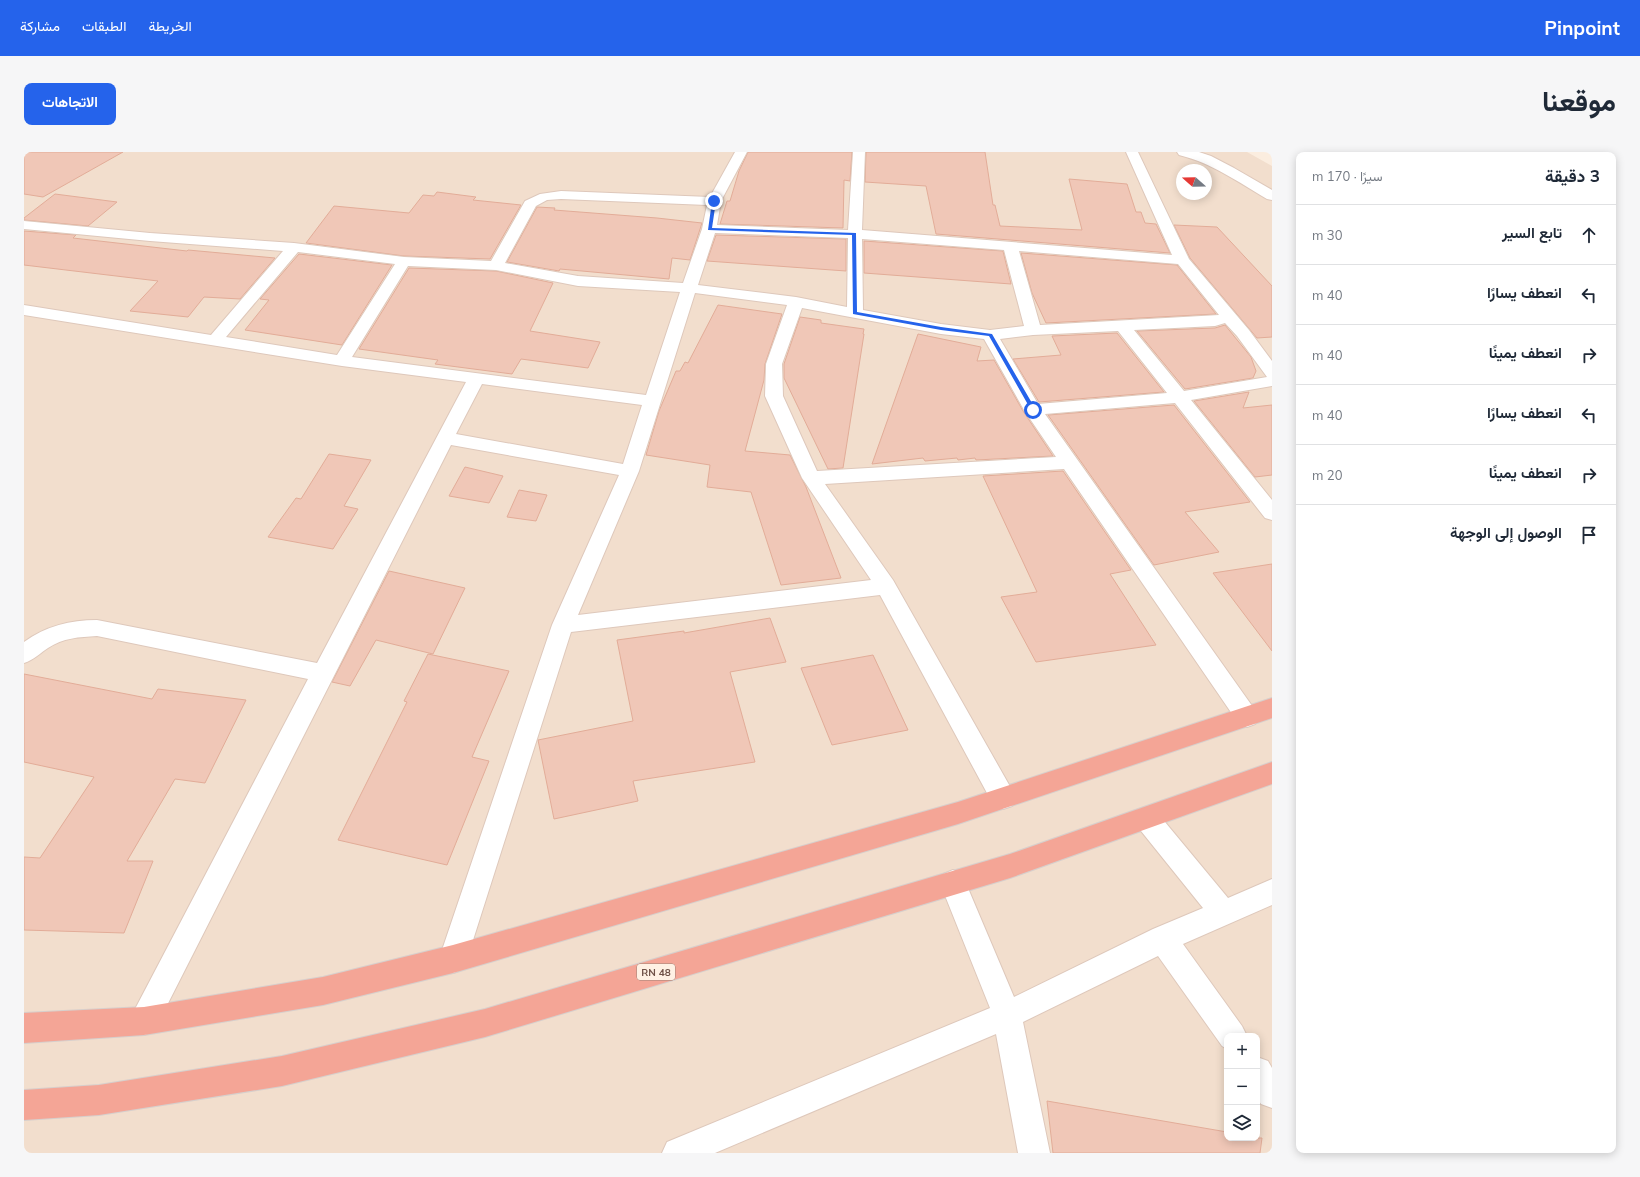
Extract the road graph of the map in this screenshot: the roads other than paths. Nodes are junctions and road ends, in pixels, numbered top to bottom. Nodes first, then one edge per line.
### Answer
1 (741, 152) edge
2 (859, 152) edge
3 (1132, 152) edge
4 (1183, 152) edge
5 (1272, 196) edge
6 (714, 201) junction
7 (24, 225) edge
8 (709, 229) junction
9 (854, 234) junction
10 (1010, 246) junction
11 (294, 247) junction
12 (1182, 260) junction
13 (404, 261) junction
14 (496, 266) junction
15 (689, 288) junction
16 (796, 302) junction
17 (24, 310) edge
18 (855, 313) junction
19 (1229, 318) junction
20 (1123, 326) junction
21 (1033, 330) junction
22 (990, 335) junction
23 (215, 340) junction
24 (342, 361) junction
25 (1272, 374) edge
26 (476, 380) junction
27 (1272, 381) edge
28 (1179, 396) junction
29 (653, 401) junction
30 (1033, 410) junction
31 (445, 438) junction
32 (1070, 462) junction
33 (630, 471) junction
34 (811, 478) junction
35 (1272, 513) edge
36 (886, 586) junction
37 (563, 625) junction
38 (24, 654) edge
39 (322, 673) junction
40 (1272, 708) edge
41 (1248, 717) junction
42 (1272, 773) edge
43 (1003, 798) junction
44 (1146, 818) junction
45 (953, 883) junction
46 (1272, 892) edge
47 (1224, 913) junction
48 (1163, 939) junction
49 (453, 959) junction
50 (1006, 1015) junction
51 (144, 1021) junction
52 (24, 1028) edge
53 (1230, 1033) edge
54 (1260, 1076) edge
55 (1272, 1093) edge
56 (24, 1105) edge
57 (678, 1153) edge
58 (1034, 1153) edge

1 - 6 street
2 - 9 street
3 - 12 street
4 - 5 street
6 - 8 street
6 - 14 street
7 - 11 street
8 - 9 street
8 - 15 street
9 - 10 street
9 - 18 street
10 - 12 street
10 - 21 street
11 - 13 street
11 - 23 street
12 - 19 street
13 - 14 street
13 - 24 street
14 - 15 street
15 - 16 street
15 - 29 street
16 - 18 street
16 - 34 street
17 - 23 street
18 - 22 street
19 - 20 street
19 - 25 street
20 - 21 street
20 - 28 street
21 - 22 street
22 - 30 street
23 - 24 street
24 - 26 street
26 - 29 street
26 - 31 street
27 - 28 street
28 - 30 street
28 - 35 street
29 - 33 street
30 - 32 street
31 - 33 street
31 - 39 street
32 - 34 street
32 - 41 street
33 - 37 street
34 - 36 street
36 - 37 street
36 - 43 street
37 - 49 street
38 - 39 street
39 - 51 street
40 - 41 highway
41 - 43 highway
42 - 44 highway, RN 48
43 - 49 highway
44 - 45 highway, RN 48
44 - 47 street
45 - 50 street
45 - 56 highway, RN 48
46 - 47 street
47 - 48 street
48 - 50 street
48 - 53 street
49 - 51 highway
50 - 57 street
50 - 58 street
51 - 52 highway
54 - 55 street

